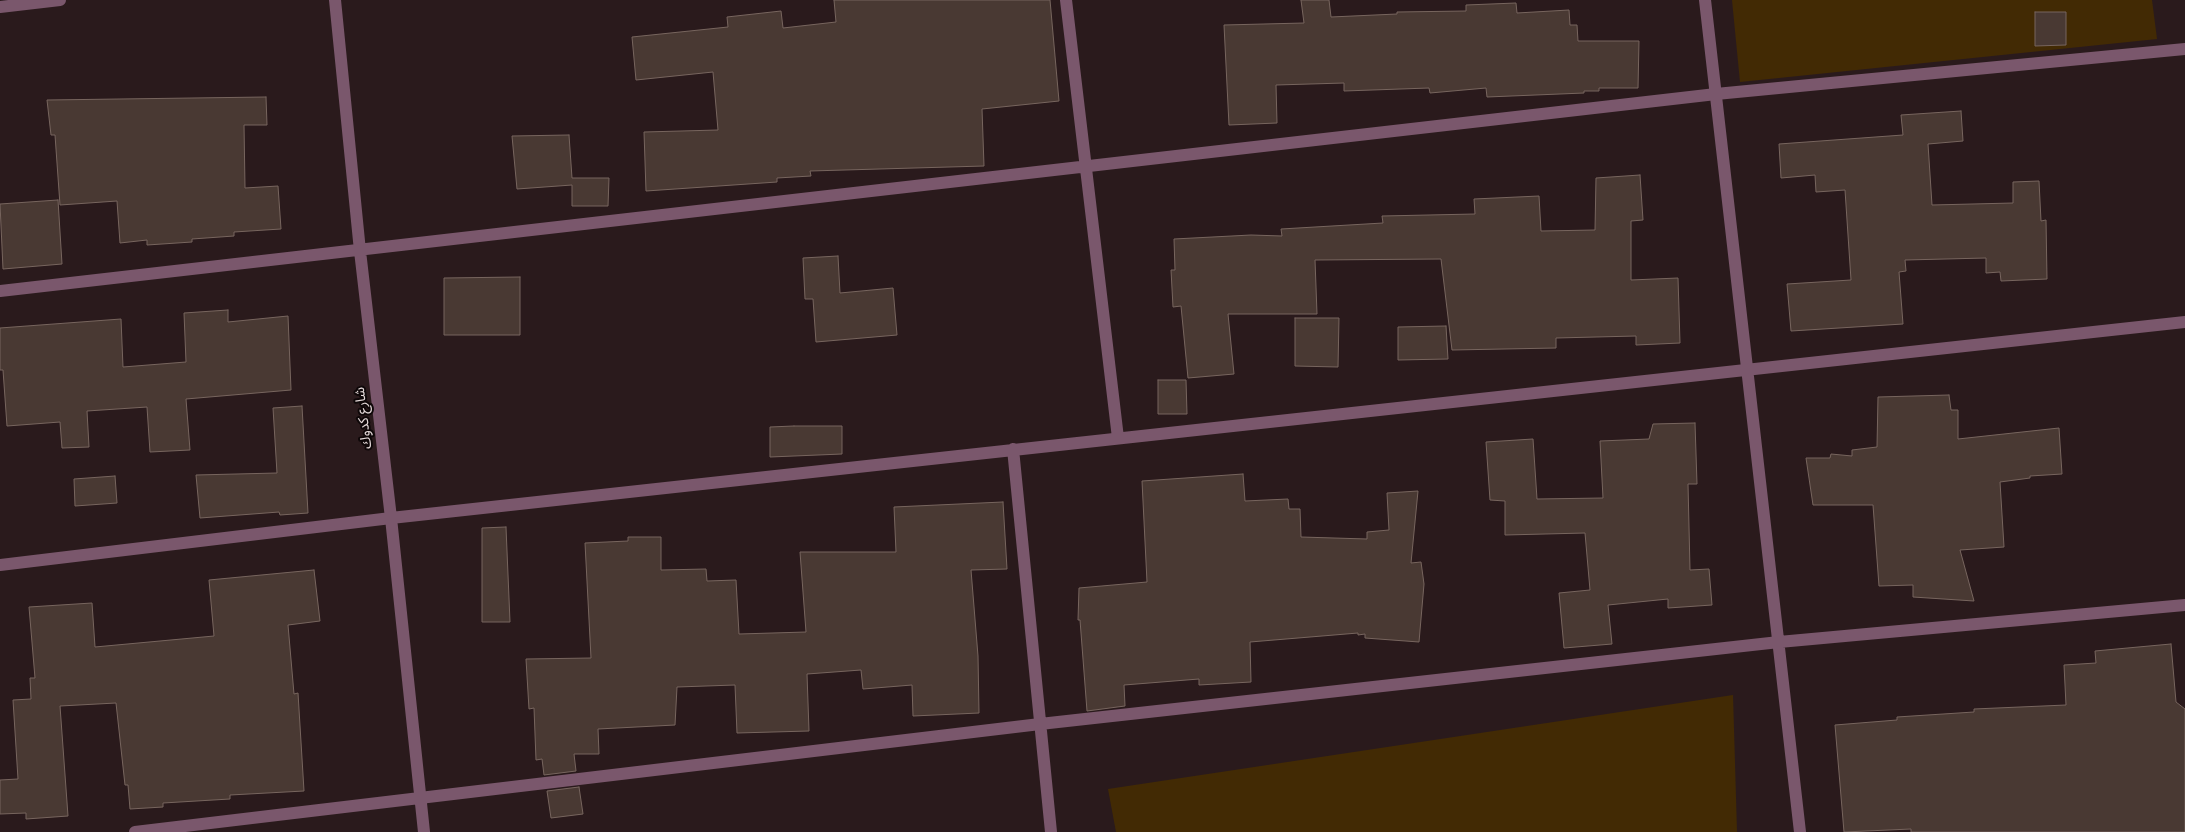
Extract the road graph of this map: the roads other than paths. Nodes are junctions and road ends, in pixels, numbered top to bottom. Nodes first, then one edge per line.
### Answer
1 (60, 0) edge
2 (335, 0) edge
3 (1066, 0) edge
4 (1705, 0) edge
5 (0, 7) edge
6 (2185, 48) edge
7 (1716, 94) junction
8 (1086, 166) junction
9 (360, 251) junction
10 (0, 291) edge
11 (2185, 322) edge
12 (1748, 369) junction
13 (1118, 438) junction
14 (1013, 449) junction
15 (391, 518) junction
16 (0, 565) edge
17 (2185, 605) edge
18 (1778, 642) junction
19 (1040, 724) junction
20 (420, 798) junction
21 (135, 832) edge
22 (424, 832) edge
23 (1051, 832) edge
24 (1800, 832) edge

1 - 5 street
2 - 9 street, شارع كدوك
3 - 8 street
4 - 7 street
6 - 7 street
7 - 8 street
7 - 12 street
8 - 9 street
8 - 13 street
9 - 10 street
9 - 15 street, شارع كدوك
11 - 12 street
12 - 13 street
12 - 18 street
13 - 14 street
14 - 15 street
14 - 19 street
15 - 16 street
15 - 20 street, شارع كدوك
17 - 18 street
18 - 19 street
18 - 24 street
19 - 20 street
19 - 23 street
20 - 21 street
20 - 22 street, شارع كدوك

